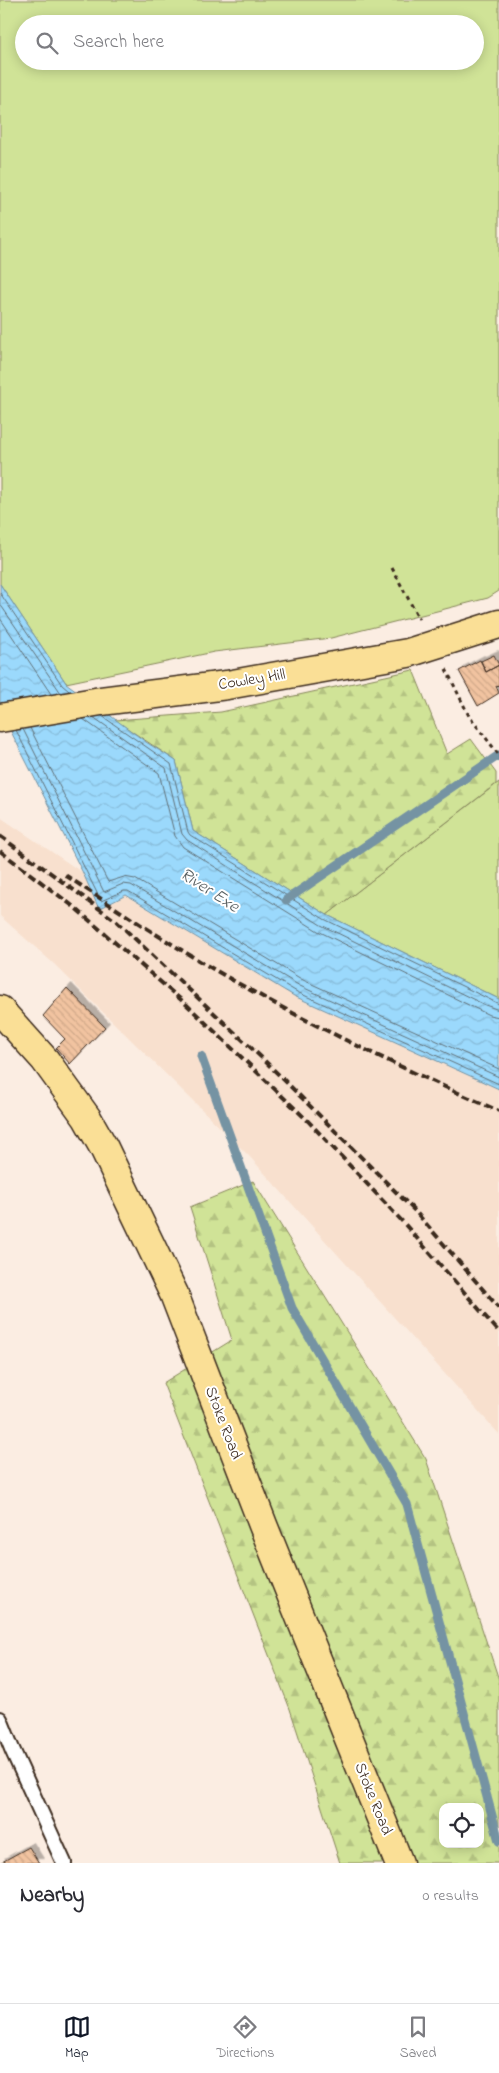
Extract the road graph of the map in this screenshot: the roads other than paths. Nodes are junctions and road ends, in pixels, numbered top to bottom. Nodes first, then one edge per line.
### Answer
1 (499, 624) edge
2 (0, 718) edge
3 (0, 1010) edge
4 (0, 1719) edge
5 (64, 1863) edge
6 (399, 1863) edge

1 - 2 main road, Cowley Hill
3 - 6 main road, Stoke Road
4 - 5 lane

